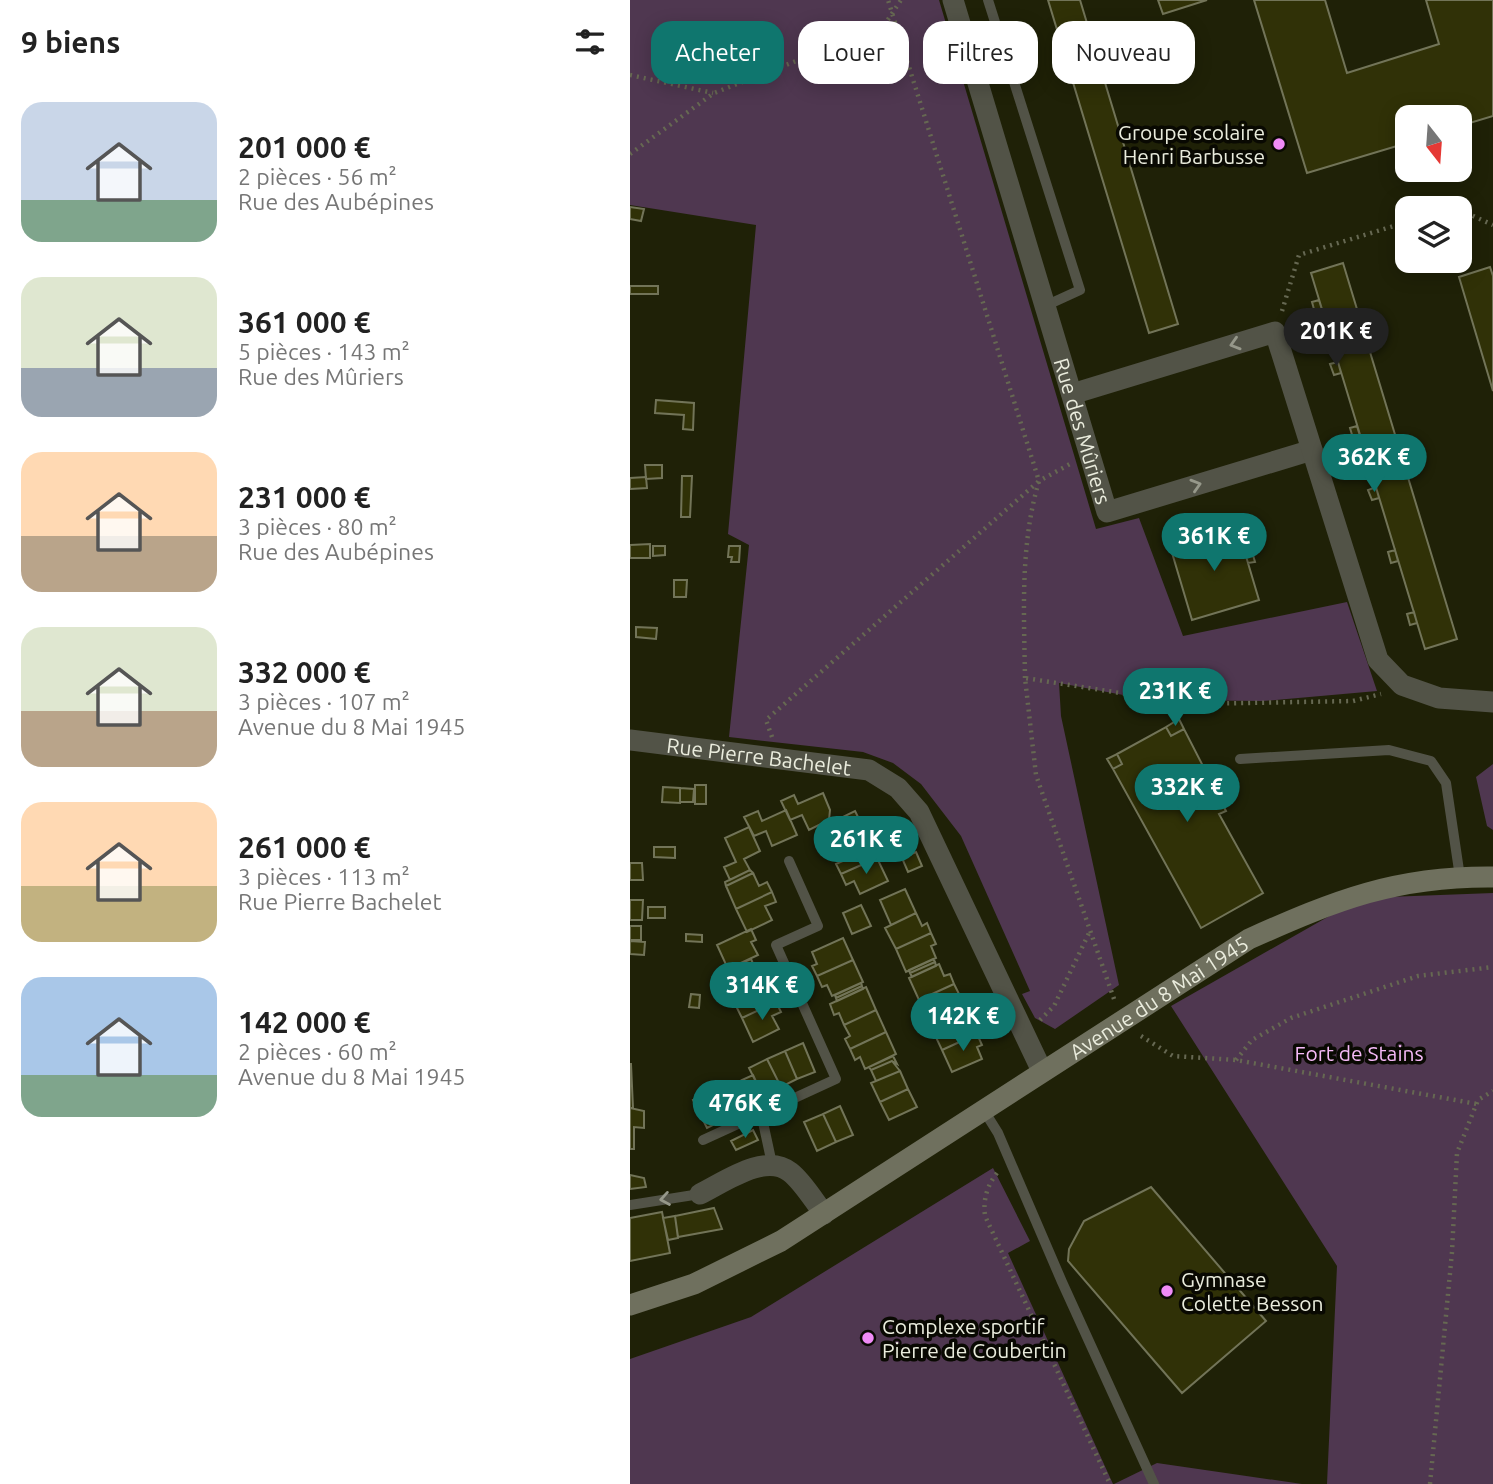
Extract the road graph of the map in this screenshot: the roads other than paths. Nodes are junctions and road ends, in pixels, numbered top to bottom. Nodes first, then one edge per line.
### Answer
1 (953, 0) edge
2 (988, 0) edge
3 (1045, 306) junction
4 (1072, 394) junction
5 (1312, 450) junction
6 (1493, 702) edge
7 (630, 740) edge
8 (1240, 760) dead end
9 (789, 861) dead end
10 (1460, 877) junction
11 (1493, 877) edge
12 (1042, 1071) junction
13 (983, 1110) junction
14 (761, 1114) junction
15 (703, 1140) dead end
16 (772, 1164) junction
17 (699, 1194) joint
18 (630, 1205) edge
19 (824, 1214) junction
20 (630, 1305) edge
21 (1154, 1484) edge

1 - 3 street, Rue des Mûriers
2 - 3 lane
3 - 4 street, Rue des Mûriers
5 -> 4 street
4 -> 5 street, Rue des Mûriers
5 - 6 street
7 - 12 street, Rue Pierre Bachelet
8 - 10 lane
9 - 14 lane
10 - 11 street, Avenue du 8 Mai 1945
10 - 12 street, Avenue du 8 Mai 1945
12 - 13 street, Avenue du 8 Mai 1945
13 - 19 street, Avenue du 8 Mai 1945
13 - 21 lane
14 - 15 lane
14 - 16 lane
16 - 17 street
16 - 19 street
17 -> 18 lane
19 - 20 street, Avenue du 8 Mai 1945

